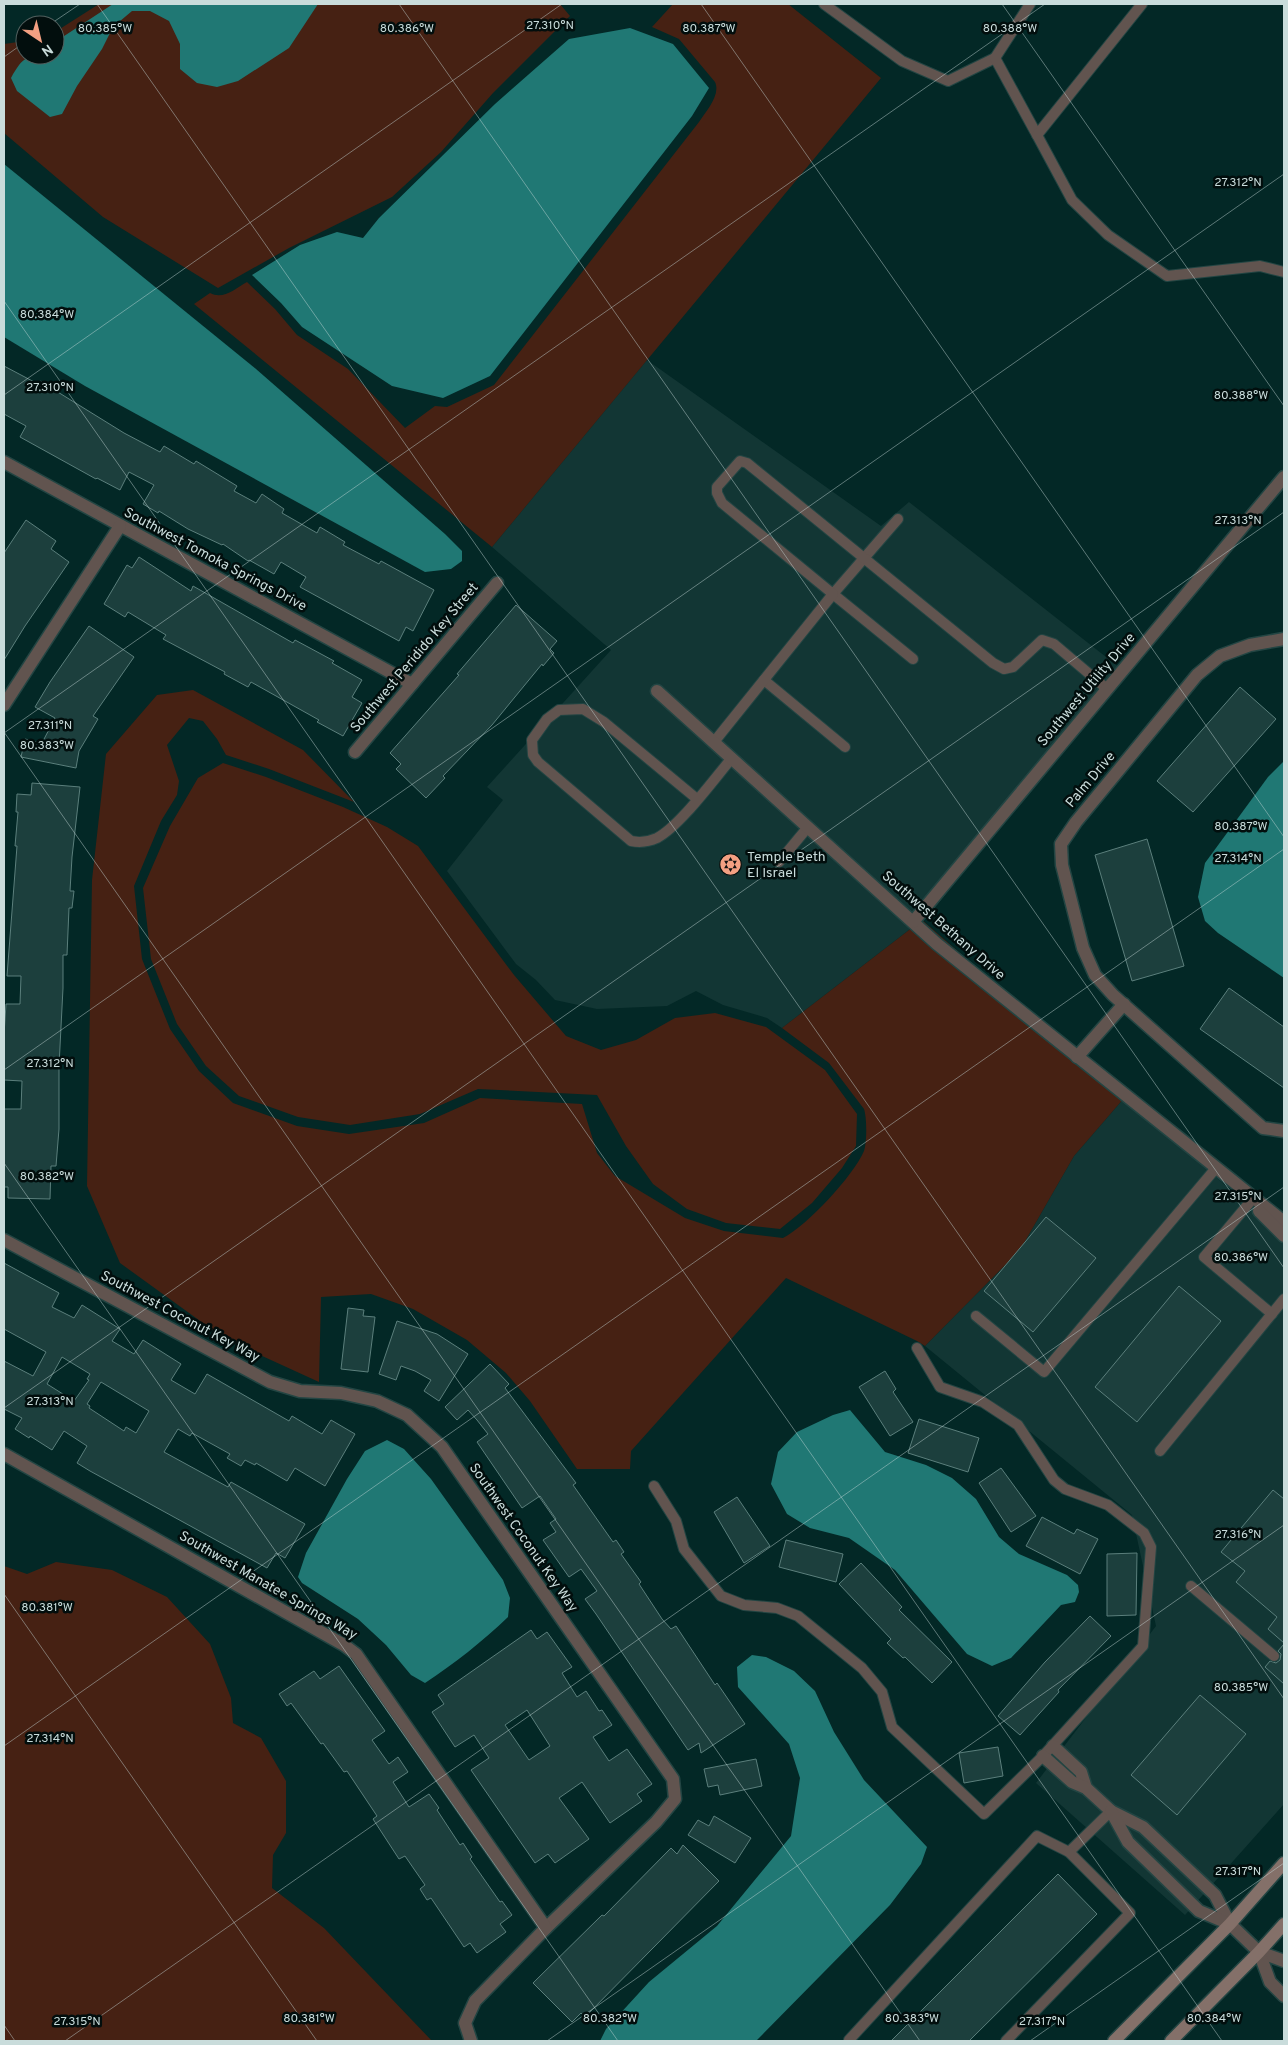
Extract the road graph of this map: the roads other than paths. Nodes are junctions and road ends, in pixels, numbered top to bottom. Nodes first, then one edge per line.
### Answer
1 (824, 4) edge
2 (1030, 4) edge
3 (1142, 4) edge
4 (995, 58) junction
5 (1037, 134) junction
6 (1282, 268) edge
7 (4, 462) edge
8 (1284, 477) edge
9 (898, 519) dead end
10 (120, 526) junction
11 (864, 558) junction
12 (497, 583) dead end
13 (833, 594) junction
14 (1284, 638) edge
15 (913, 659) dead end
16 (764, 680) junction
17 (412, 684) junction
18 (1107, 689) junction
19 (657, 691) dead end
20 (4, 705) edge
21 (714, 742) junction
22 (845, 747) dead end
23 (355, 752) dead end
24 (732, 758) junction
25 (697, 799) junction
26 (808, 827) junction
27 (780, 862) dead end
28 (913, 922) junction
29 (1124, 1004) junction
30 (1077, 1056) junction
31 (1284, 1131) edge
32 (1218, 1170) junction
33 (1250, 1202) junction
34 (1284, 1222) edge
35 (1284, 1236) edge
36 (4, 1240) edge
37 (1284, 1299) edge
38 (1272, 1314) junction
39 (976, 1316) dead end
40 (917, 1348) dead end
41 (1160, 1451) dead end
42 (4, 1454) edge
43 (654, 1486) dead end
44 (1191, 1586) dead end
45 (1274, 1656) dead end
46 (1053, 1746) junction
47 (1043, 1756) junction
48 (1086, 1788) junction
49 (1111, 1811) junction
50 (1069, 1852) junction
51 (1284, 1863) edge
52 (1230, 1924) junction
53 (1284, 1924) edge
54 (546, 1928) junction
55 (1259, 1952) junction
56 (1284, 1961) edge
57 (1284, 1996) edge
58 (471, 2041) edge
59 (849, 2041) edge
60 (1006, 2041) edge
61 (1114, 2041) edge
62 (1171, 2041) edge

1 - 4 lane
2 - 4 lane
3 - 5 lane
4 - 5 lane
5 - 6 lane
7 - 10 street, Southwest Tomoka Springs Drive
8 - 18 street, Southwest Utility Drive
9 - 11 lane
10 - 17 street, Southwest Tomoka Springs Drive
10 - 20 street
11 - 13 lane
11 - 13 lane
11 - 18 lane
12 - 17 street, Southwest Peridido Key Street
13 - 15 lane
13 - 16 lane
14 - 29 street, Palm Drive
16 - 21 lane
16 - 22 lane
17 - 23 street, Southwest Peridido Key Street
18 - 28 street, Southwest Utility Drive
19 - 21 street, Southwest Bethany Drive
21 - 24 street, Southwest Bethany Drive
24 - 25 lane
24 - 26 street, Southwest Bethany Drive
25 - 25 lane
26 - 27 lane
26 - 28 street, Southwest Bethany Drive
28 - 30 street, Southwest Bethany Drive
29 - 30 street
29 - 31 street, Palm Drive
30 - 32 street, Southwest Bethany Drive
32 - 33 street, Southwest Bethany Drive
32 - 34 street, Southwest Bethany Drive
32 - 39 lane
33 - 35 street, Southwest Bethany Drive
33 - 38 lane
36 - 54 street, Southwest Coconut Key Way
37 - 38 lane
38 - 41 lane
40 - 46 lane
42 - 54 street, Southwest Manatee Springs Way
43 - 47 lane
44 - 45 lane
46 - 47 lane
46 - 48 street
47 - 48 street
48 - 49 street
49 - 50 lane
49 - 52 street
49 - 52 street
50 - 59 lane
50 - 60 lane
51 - 52 main road
52 - 55 street
52 - 61 main road
53 - 55 main road
54 - 58 street, Southwest Coconut Key Way
55 - 56 street
55 - 57 street
55 - 62 main road

